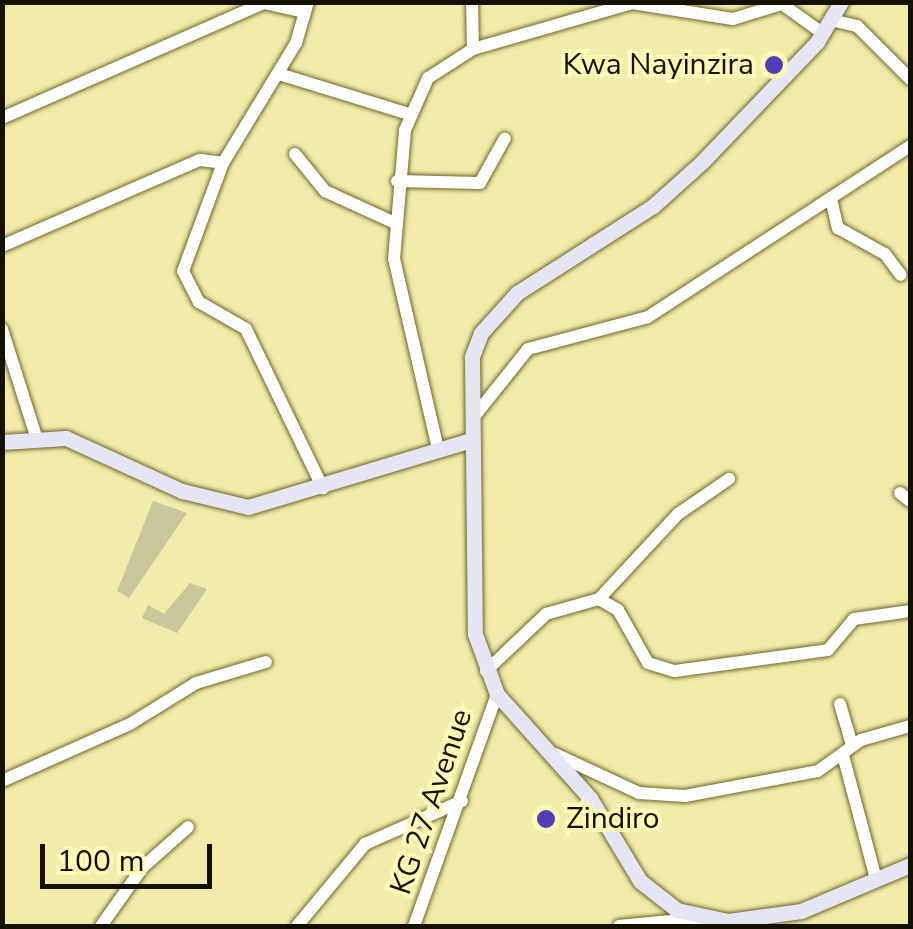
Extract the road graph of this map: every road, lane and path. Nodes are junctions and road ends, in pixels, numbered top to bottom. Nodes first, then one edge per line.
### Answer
1 (472, 2) edge
2 (842, 2) edge
3 (307, 7) edge
4 (826, 27) junction
5 (473, 49) junction
6 (279, 74) junction
7 (910, 79) edge
8 (410, 114) junction
9 (2, 118) edge
10 (506, 138) dead end
11 (910, 146) edge
12 (294, 154) dead end
13 (223, 163) junction
14 (397, 182) junction
15 (832, 204) junction
16 (397, 224) junction
17 (2, 246) edge
18 (901, 275) dead end
19 (2, 329) edge
20 (471, 420) junction
21 (36, 436) junction
22 (471, 440) junction
23 (2, 442) edge
24 (438, 449) junction
25 (729, 480) dead end
26 (323, 488) junction
27 (600, 599) junction
28 (910, 611) edge
29 (266, 662) dead end
30 (486, 672) junction
31 (497, 694) junction
32 (840, 704) dead end
33 (910, 726) edge
34 (847, 750) junction
35 (555, 754) junction
36 (2, 780) edge
37 (462, 802) junction
38 (188, 827) dead end
39 (910, 865) edge
40 (876, 879) junction
41 (702, 918) junction
42 (101, 926) edge
43 (297, 926) edge
44 (414, 926) edge
45 (620, 926) edge

1 - 5 street
2 - 4 main road
3 - 6 street
3 - 9 street
4 - 5 street
4 - 7 street
4 - 20 main road
5 - 8 street
6 - 8 street
6 - 13 street
8 - 14 street
10 - 14 street
11 - 15 street
12 - 16 street
13 - 17 street
13 - 26 street
14 - 16 street
15 - 18 street
15 - 20 street
16 - 24 street
19 - 21 street
20 - 22 main road
21 - 23 main road
21 - 26 main road
22 - 24 main road
22 - 30 main road
24 - 26 main road
25 - 27 street
27 - 28 street
27 - 30 street
29 - 36 street
30 - 31 main road
31 - 35 main road
31 - 37 street, KG 27 Avenue
32 - 34 street
33 - 34 street
34 - 35 street
34 - 40 street
35 - 41 main road
37 - 43 street
37 - 44 street, KG 27 Avenue
38 - 42 street
39 - 40 main road
40 - 41 main road
41 - 45 street

